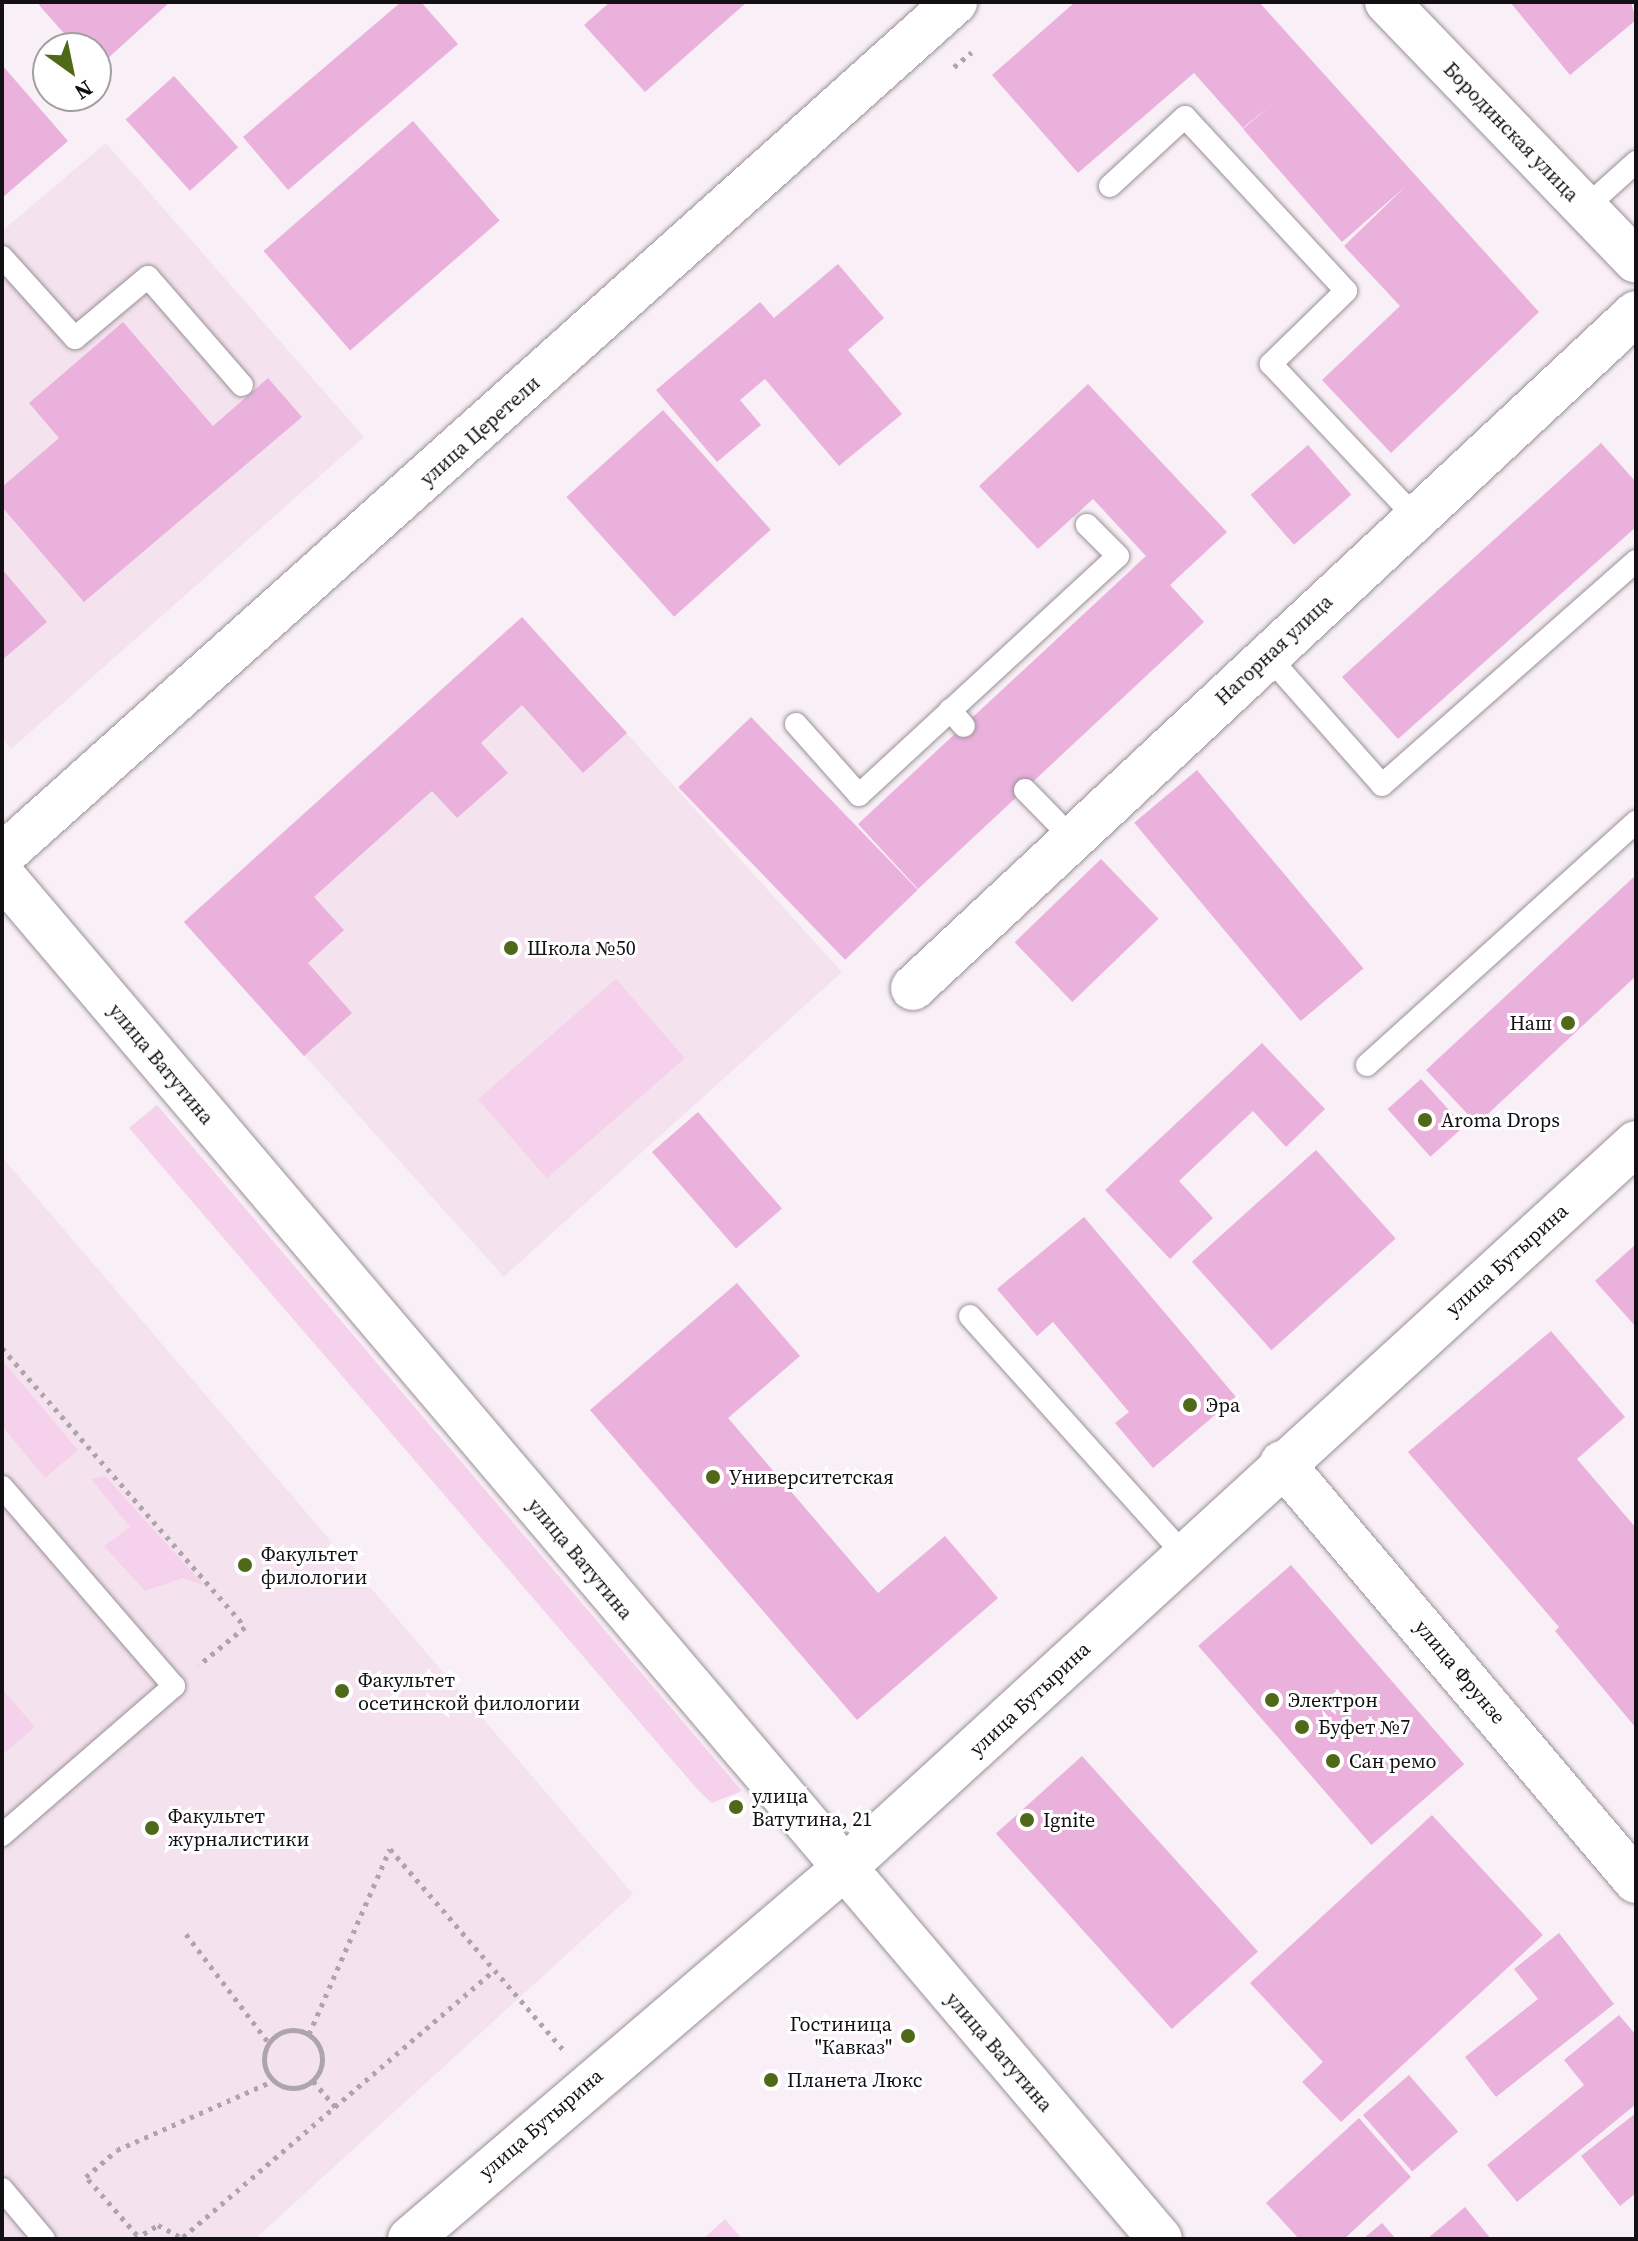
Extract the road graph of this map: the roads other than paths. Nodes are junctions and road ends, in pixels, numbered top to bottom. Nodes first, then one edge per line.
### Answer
1 (955, 2) edge
2 (1387, 2) edge
3 (1636, 162) edge
4 (1110, 186) dead end
5 (1585, 208) junction
6 (2, 257) edge
7 (1636, 261) edge
8 (1636, 313) edge
9 (242, 385) dead end
10 (1416, 518) junction
11 (1087, 525) dead end
12 (1636, 561) edge
13 (1268, 656) junction
14 (796, 724) dead end
15 (1025, 790) dead end
16 (1636, 822) edge
17 (1072, 838) junction
18 (2, 856) edge
19 (2, 875) edge
20 (913, 988) dead end
21 (1367, 1065) dead end
22 (1636, 1143) edge
23 (970, 1316) dead end
24 (1282, 1463) junction
25 (2, 1487) edge
26 (1183, 1553) junction
27 (2, 1835) edge
28 (843, 1869) junction
29 (1636, 1881) edge
30 (2, 2189) edge
31 (44, 2239) edge
32 (410, 2239) edge
33 (1160, 2239) edge

1 - 18 street, улица Церетели
2 - 5 street, Бородинская улица
3 - 5 lane
4 - 10 lane
5 - 7 street, Бородинская улица
6 - 9 lane
8 - 10 street, Нагорная улица
10 - 13 street, Нагорная улица
11 - 14 lane
12 - 13 lane
13 - 17 street, Нагорная улица
15 - 17 lane
16 - 21 lane
17 - 20 street, Нагорная улица
19 - 28 street, улица Ватутина
22 - 24 street, улица Бутырина
23 - 26 lane
24 - 26 street, улица Бутырина
24 - 29 street, улица Фрунзе
25 - 27 lane
26 - 28 street, улица Бутырина
28 - 32 street, улица Бутырина
28 - 33 street, улица Ватутина
30 - 31 lane

